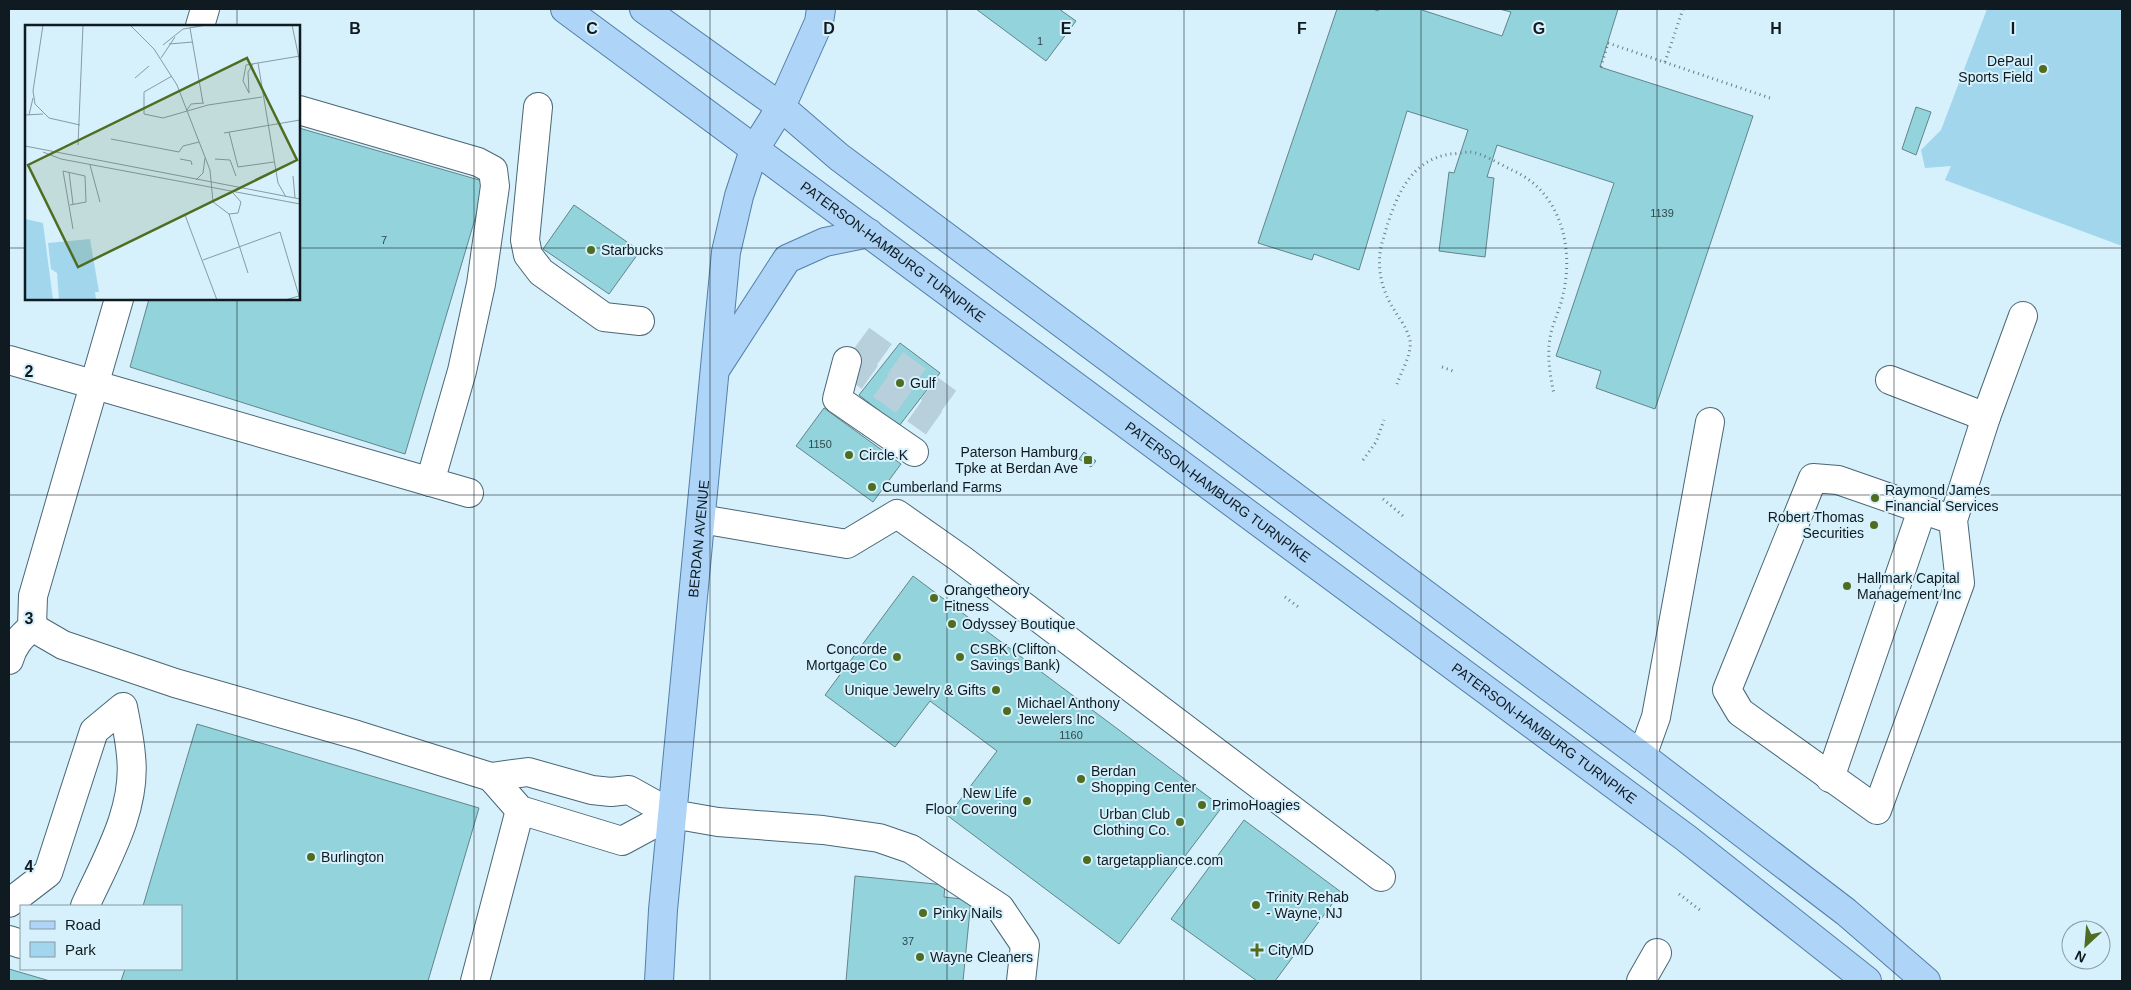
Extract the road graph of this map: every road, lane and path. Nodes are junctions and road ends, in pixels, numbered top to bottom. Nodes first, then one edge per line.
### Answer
1 (205, 9) edge
2 (565, 9) edge
3 (644, 9) edge
4 (821, 9) edge
5 (1683, 9) edge
6 (200, 25) edge
7 (1665, 62) junction
8 (1601, 67) dead end
9 (1770, 98) dead end
10 (538, 107) dead end
11 (781, 108) junction
12 (300, 110) edge
13 (754, 150) junction
14 (869, 234) junction
15 (119, 300) edge
16 (2023, 316) dead end
17 (640, 321) dead end
18 (9, 360) edge
19 (847, 361) dead end
20 (1442, 368) dead end
21 (715, 370) junction
22 (1453, 371) dead end
23 (1890, 380) dead end
24 (1397, 384) dead end
25 (95, 386) junction
26 (1554, 394) dead end
27 (1986, 417) junction
28 (1384, 420) dead end
29 (1710, 422) dead end
30 (914, 452) dead end
31 (1363, 460) dead end
32 (430, 482) junction
33 (469, 493) dead end
34 (1383, 499) dead end
35 (1922, 510) junction
36 (1403, 516) dead end
37 (701, 519) junction
38 (1953, 520) junction
39 (1285, 597) dead end
40 (1301, 609) dead end
41 (32, 627) junction
42 (9, 660) edge
43 (134, 669) junction
44 (123, 707) junction
45 (1642, 756) junction
46 (491, 777) junction
47 (1830, 778) junction
48 (520, 810) junction
49 (672, 814) junction
50 (1381, 877) dead end
51 (1679, 894) dead end
52 (9, 903) edge
53 (85, 905) edge
54 (1700, 910) dead end
55 (1657, 953) dead end
56 (475, 981) edge
57 (659, 981) edge
58 (1021, 981) edge
59 (1641, 981) edge
60 (1867, 981) edge
61 (1926, 981) edge

1 - 6 lane
2 - 13 main road, PATERSON-HAMBURG TURNPIKE
3 - 11 main road
4 - 11 main road, BERDAN AVENUE
5 - 7 path
7 - 8 path
7 - 9 path
10 - 17 lane
11 - 13 main road, BERDAN AVENUE
11 - 45 main road
12 - 32 lane
13 - 14 main road, PATERSON-HAMBURG TURNPIKE
13 - 21 main road, BERDAN AVENUE
14 - 21 main road
14 - 60 main road, PATERSON-HAMBURG TURNPIKE
15 - 25 lane
16 - 27 lane
18 - 25 lane
19 - 30 lane
20 - 22 path
21 - 37 main road, BERDAN AVENUE
23 - 27 lane
24 - 26 path
25 - 32 lane
25 - 41 lane
27 - 38 lane
28 - 31 path
29 - 45 lane
32 - 33 lane
34 - 36 path
35 - 38 lane
35 - 47 lane
35 - 47 lane
37 - 49 main road, BERDAN AVENUE
37 - 50 lane
38 - 47 lane
39 - 40 path
41 - 42 lane
41 - 43 lane
43 - 44 lane
43 - 46 lane
44 - 52 lane
44 - 53 lane
45 - 61 main road
46 - 48 lane
46 - 49 lane
48 - 49 lane
48 - 56 lane
49 - 57 main road, BERDAN AVENUE
49 - 58 lane
51 - 54 path
55 - 59 lane

